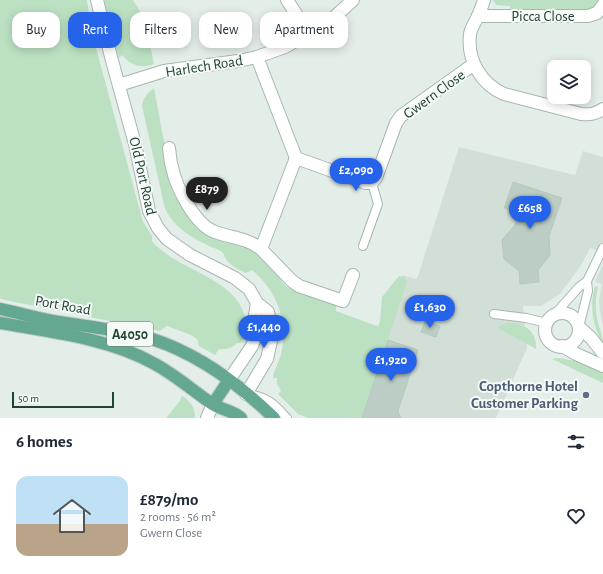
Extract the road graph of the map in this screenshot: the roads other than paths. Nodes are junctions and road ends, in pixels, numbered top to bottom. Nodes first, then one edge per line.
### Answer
1 (97, 0) edge
2 (287, 0) edge
3 (353, 0) edge
4 (484, 0) edge
5 (603, 5) edge
6 (295, 12) edge
7 (340, 12) edge
8 (478, 16) junction
9 (282, 48) edge
10 (257, 57) junction
11 (474, 64) junction
12 (119, 85) junction
13 (603, 109) edge
14 (169, 148) dead end
15 (296, 158) junction
16 (372, 182) junction
17 (363, 246) dead end
18 (603, 248) edge
19 (262, 249) junction
20 (353, 275) dead end
21 (586, 281) junction
22 (257, 302) junction
23 (0, 309) edge
24 (494, 314) dead end
25 (551, 319) junction
26 (0, 323) edge
27 (579, 327) junction
28 (562, 346) junction
29 (603, 353) edge
30 (603, 366) edge
31 (228, 380) junction
32 (246, 394) junction
33 (213, 404) junction
34 (236, 416) edge
35 (207, 418) edge
36 (274, 418) edge
37 (287, 418) edge

1 - 12 street, Old Port Road
2 - 6 street
3 - 7 street, Harlech Road
4 - 8 street
5 - 8 street, Picca Close
8 - 11 street
9 - 10 street, Harlech Road
10 - 12 street, Harlech Road
10 - 15 street
11 - 13 street
11 - 16 street, Gwern Close
12 - 22 street, Old Port Road
14 - 19 street
15 - 16 street
15 - 19 street
16 - 17 lane
18 - 21 lane
19 - 20 street
21 - 25 lane
21 - 27 lane
22 - 31 street
22 - 32 street, Old Port Road
23 - 31 main road, Port Road / A4050
24 - 25 lane
25 - 27 street
25 - 28 street
26 - 33 main road, Port Road / A4050
27 - 28 street
27 - 29 street
28 - 30 street
31 - 32 main road, Port Road / A4050
31 - 33 main road
32 - 34 main road, Port Road / A4050
32 - 36 main road, Port Road / A4050
32 - 37 lane
33 - 34 main road, Port Road / A4050
33 - 35 street

